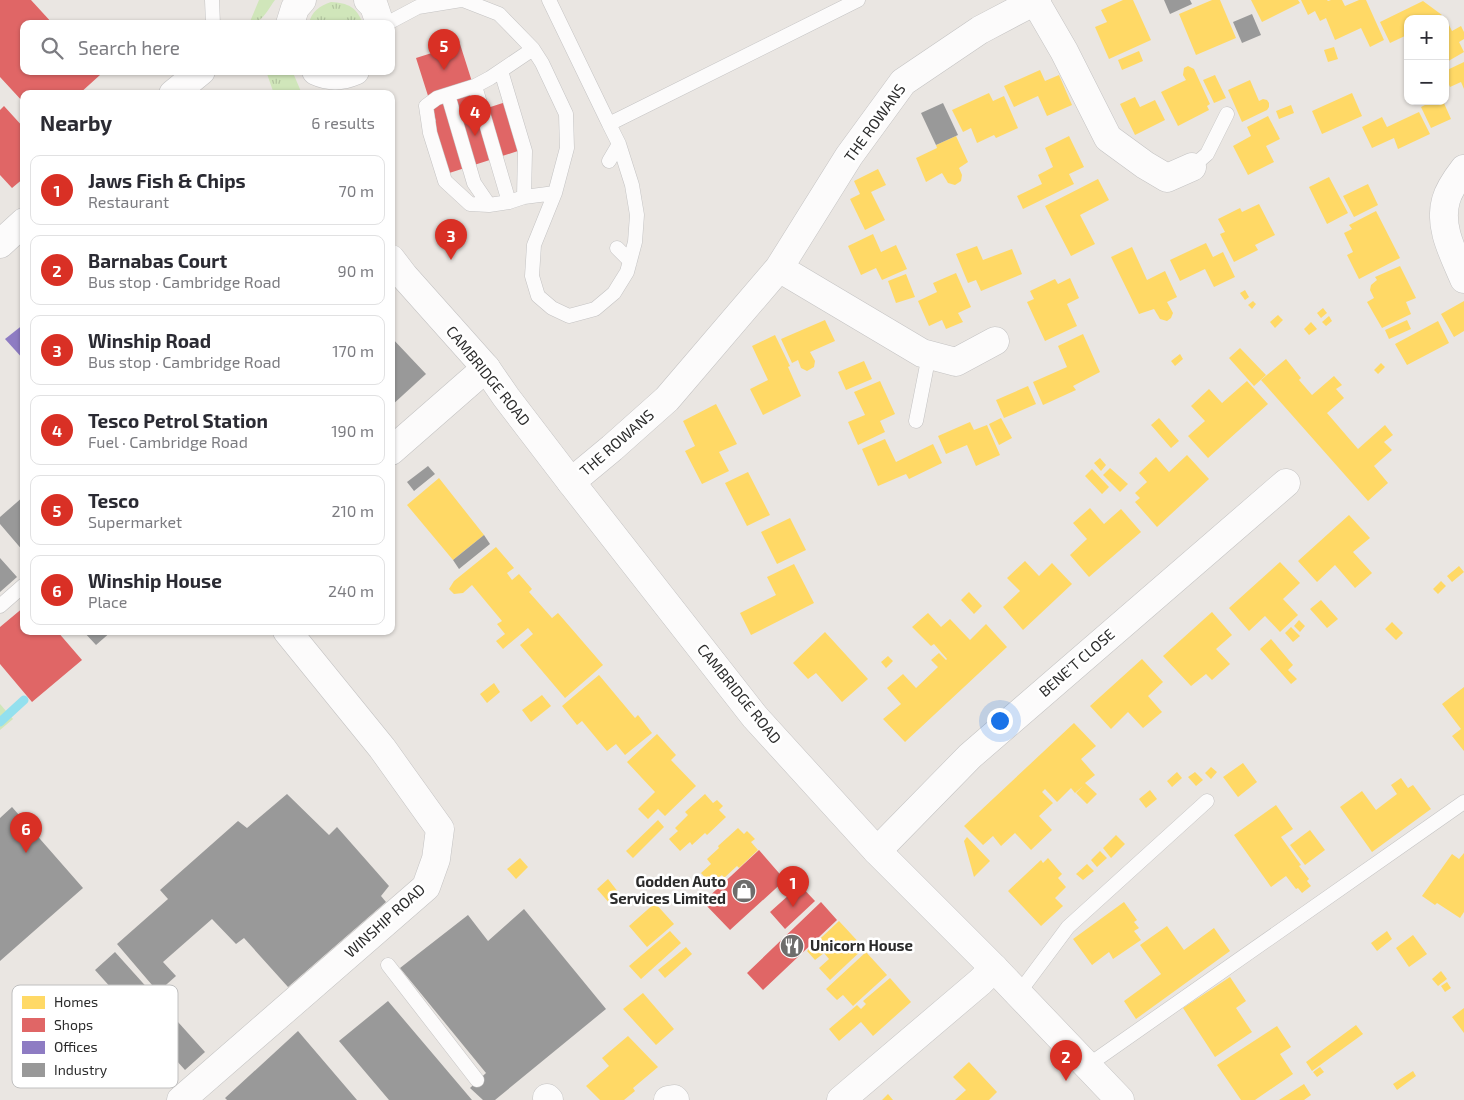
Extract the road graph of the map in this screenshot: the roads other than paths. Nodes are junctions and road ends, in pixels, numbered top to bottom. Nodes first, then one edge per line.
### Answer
1 (212, 0) edge
2 (302, 0) edge
3 (368, 0) edge
4 (462, 0) edge
5 (549, 0) edge
6 (858, 0) edge
7 (1036, 0) edge
8 (214, 20) edge
9 (291, 20) edge
10 (379, 20) edge
11 (394, 20) edge
12 (533, 49) junction
13 (500, 71) junction
14 (196, 75) edge
15 (324, 75) edge
16 (347, 80) edge
17 (475, 86) junction
18 (177, 90) edge
19 (448, 95) junction
20 (1227, 114) dead end
21 (609, 124) junction
22 (619, 144) junction
23 (609, 161) dead end
24 (1192, 167) joint
25 (1464, 169) edge
26 (555, 193) junction
27 (524, 197) junction
28 (509, 202) junction
29 (489, 205) junction
30 (20, 226) edge
31 (0, 244) edge
32 (616, 248) dead end
33 (630, 261) junction
34 (395, 264) edge
35 (779, 268) junction
36 (1464, 279) edge
37 (996, 341) dead end
38 (929, 355) junction
39 (486, 368) junction
40 (916, 421) dead end
41 (395, 447) edge
42 (571, 482) junction
43 (1286, 483) dead end
44 (20, 588) edge
45 (0, 606) edge
46 (290, 635) edge
47 (1207, 801) dead end
48 (1464, 802) edge
49 (877, 851) junction
50 (388, 965) dead end
51 (994, 968) junction
52 (1018, 994) junction
53 (1087, 1066) junction
54 (477, 1080) dead end
55 (181, 1100) edge
56 (668, 1100) edge
57 (675, 1100) edge
58 (841, 1100) edge
59 (1120, 1100) edge

1 - 8 lane
2 - 9 street
3 - 10 street
4 - 11 lane
4 - 12 lane
5 - 21 lane
6 - 21 lane
7 - 24 street, THE ROWANS
7 - 35 street, THE ROWANS
12 - 13 lane
12 - 26 lane
13 - 17 lane
13 - 27 lane
14 - 18 street
15 - 16 street
17 - 19 lane
17 - 28 lane
19 - 29 lane
19 - 29 lane
20 - 24 lane
21 - 22 lane
22 - 23 lane
22 - 33 lane
25 - 36 street
26 - 27 lane
26 - 33 lane
27 - 28 lane
28 - 29 lane
30 - 31 street
32 - 33 lane
34 - 39 street, CAMBRIDGE ROAD
35 - 38 street
35 - 42 street, THE ROWANS
37 - 38 street
38 - 40 lane
39 - 41 street
39 - 42 street, CAMBRIDGE ROAD
42 - 49 street, CAMBRIDGE ROAD
43 - 49 street, BENE'T CLOSE
44 - 45 lane
46 - 55 street, WINSHIP ROAD
47 - 52 lane
48 - 53 lane
49 - 51 street, CAMBRIDGE ROAD
50 - 54 lane
51 - 52 street, CAMBRIDGE ROAD
51 - 58 street
52 - 53 street, CAMBRIDGE ROAD
53 - 59 street, CAMBRIDGE ROAD
56 - 57 street

